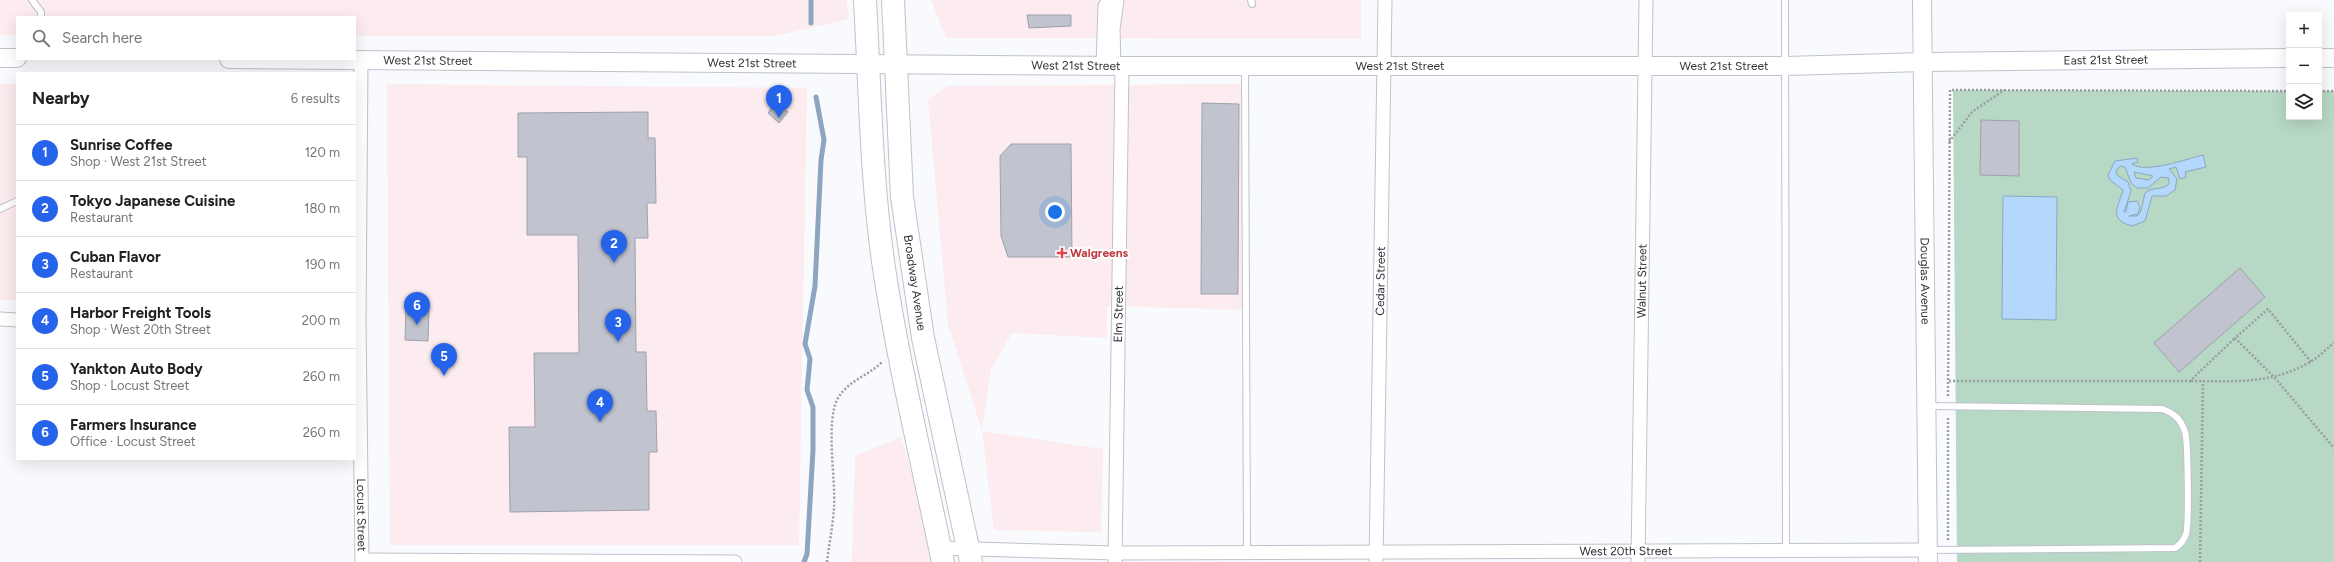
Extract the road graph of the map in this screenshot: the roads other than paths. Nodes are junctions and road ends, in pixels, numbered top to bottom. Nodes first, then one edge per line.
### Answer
1 (32, 0) edge
2 (865, 0) edge
3 (893, 0) edge
4 (1109, 0) edge
5 (1117, 0) edge
6 (1385, 0) edge
7 (1646, 0) edge
8 (1785, 0) edge
9 (1922, 0) edge
10 (42, 16) edge
11 (0, 58) edge
12 (16, 58) edge
13 (2286, 58) edge
14 (2322, 58) edge
15 (2334, 58) edge
16 (295, 60) edge
17 (361, 61) junction
18 (1923, 62) junction
19 (868, 64) junction
20 (896, 65) junction
21 (1245, 65) junction
22 (1113, 66) junction
23 (1383, 66) junction
24 (1645, 66) junction
25 (1786, 66) junction
26 (16, 202) edge
27 (0, 209) edge
28 (0, 319) edge
29 (16, 320) edge
30 (357, 323) edge
31 (1926, 406) junction
32 (1786, 551) junction
33 (1247, 553) junction
34 (942, 555) edge
35 (970, 556) edge
36 (1928, 556) edge
37 (1376, 557) edge
38 (1638, 557) edge
39 (1115, 558) edge
40 (362, 561) edge
41 (734, 562) edge

1 - 10 lane
2 - 19 highway
3 - 20 highway, Broadway Avenue
4 - 22 street
5 - 22 street
6 - 23 street, Cedar Street
7 - 24 street, Walnut Street
8 - 25 lane
9 - 18 street, Douglas Avenue
11 - 12 street
13 - 18 street, East 21st Street
14 - 15 street
16 - 17 street, West 21st Street
17 - 19 street, West 21st Street
17 - 30 street, Locust Street
18 - 25 street, West 21st Street
18 - 31 street, Douglas Avenue
19 - 20 street, West 21st Street
19 - 34 highway
20 - 22 street, West 21st Street
20 - 35 highway, Broadway Avenue
21 - 22 street, West 21st Street
21 - 23 street, West 21st Street
21 - 33 lane
22 - 39 street, Elm Street
23 - 24 street, West 21st Street
23 - 37 street, Cedar Street
24 - 25 street, West 21st Street
24 - 38 street, Walnut Street
25 - 32 lane
26 - 27 lane
28 - 29 street
30 - 40 street, Locust Street
31 - 36 street, Douglas Avenue
31 - 36 lane
32 - 36 street, West 20th Street
32 - 38 street, West 20th Street
33 - 37 street, West 20th Street
33 - 39 street, West 20th Street
34 - 35 street, West 20th Street
35 - 39 street, West 20th Street
37 - 38 street, West 20th Street
40 - 41 street

